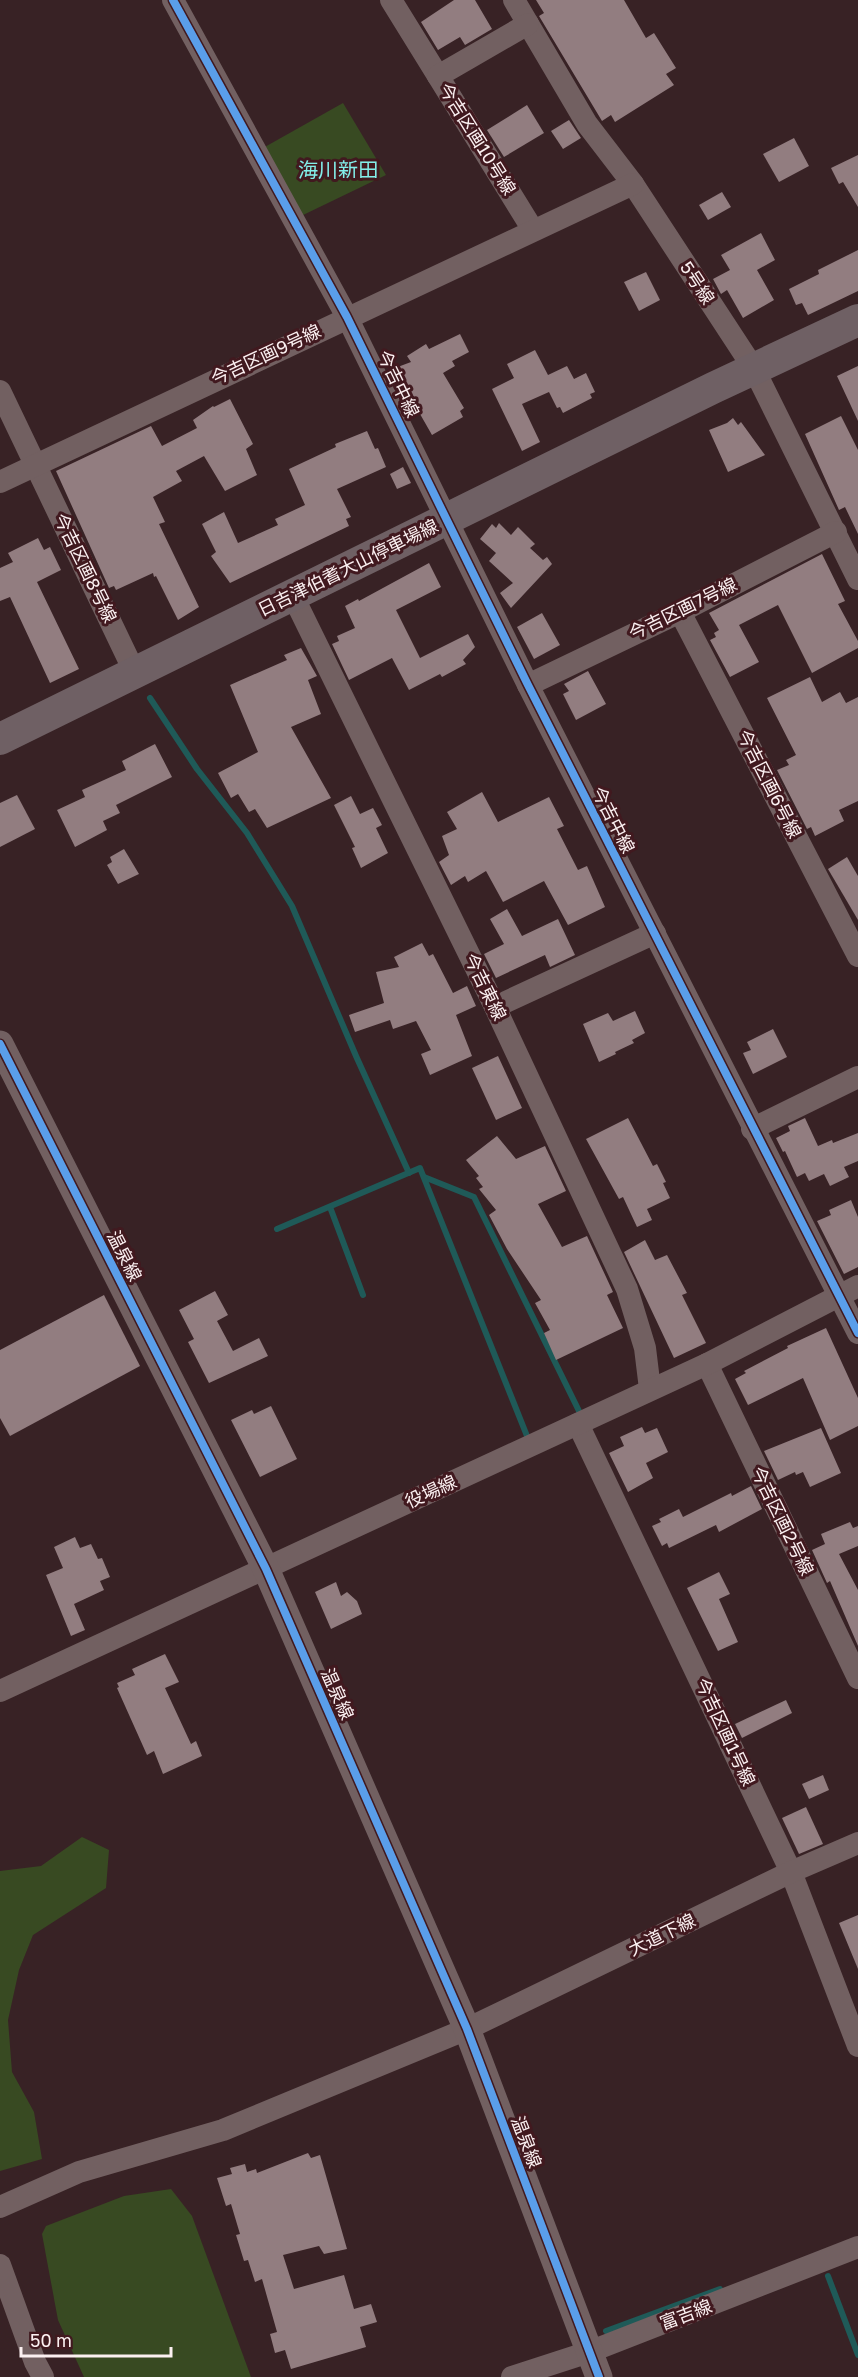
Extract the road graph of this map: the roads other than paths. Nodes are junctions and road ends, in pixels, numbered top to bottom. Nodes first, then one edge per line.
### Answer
1 (173, 0) edge
2 (391, 0) edge
3 (514, 0) edge
4 (528, 24) junction
5 (438, 76) junction
6 (633, 184) junction
7 (532, 230) junction
8 (347, 317) junction
9 (858, 320) edge
10 (754, 369) junction
11 (0, 391) edge
12 (35, 464) junction
13 (0, 482) edge
14 (448, 519) junction
15 (836, 532) junction
16 (858, 579) edge
17 (292, 594) junction
18 (680, 612) junction
19 (134, 671) junction
20 (528, 685) junction
21 (0, 739) edge
22 (655, 933) junction
23 (858, 956) edge
24 (495, 1007) junction
25 (0, 1044) edge
26 (858, 1077) edge
27 (752, 1129) junction
28 (858, 1286) edge
29 (838, 1296) junction
30 (858, 1333) edge
31 (707, 1364) junction
32 (650, 1389) junction
33 (578, 1424) junction
34 (266, 1569) junction
35 (858, 1678) edge
36 (0, 1691) edge
37 (858, 1843) edge
38 (791, 1872) junction
39 (467, 2029) junction
40 (858, 2046) edge
41 (0, 2207) edge
42 (858, 2247) edge
43 (0, 2265) edge
44 (589, 2352) junction
45 (43, 2377) edge
46 (512, 2377) edge
47 (598, 2377) edge

1 - 8 street, 今吉中線
2 - 5 street
3 - 4 street, 5号線
4 - 5 street, 今吉区画10号線
4 - 6 street, 5号線
5 - 7 street, 今吉区画10号線
6 - 7 street, 今吉区画9号線
6 - 10 street, 5号線
7 - 8 street, 今吉区画9号線
8 - 12 street, 今吉区画9号線
8 - 14 street, 今吉中線
9 - 10 main road, 日吉津伯耆大山停車場線
10 - 14 main road, 日吉津伯耆大山停車場線
10 - 15 street, 5号線
11 - 12 street, 今吉区画8号線
12 - 13 street, 今吉区画9号線
12 - 19 street, 今吉区画8号線
14 - 17 main road, 日吉津伯耆大山停車場線
14 - 20 street, 今吉中線
15 - 16 street, 5号線
15 - 18 street, 今吉区画7号線
17 - 19 main road, 日吉津伯耆大山停車場線
17 - 24 street, 今吉東線
18 - 20 street, 今吉区画7号線
18 - 23 street, 今吉区画6号線
19 - 21 main road, 日吉津伯耆大山停車場線
20 - 22 street, 今吉中線
22 - 24 street
22 - 27 street, 今吉中線
24 - 32 street, 今吉東線
25 - 34 street, 温泉線
26 - 27 street
27 - 29 street, 今吉中線
28 - 29 street, 役場線
29 - 30 street, 今吉中線
29 - 31 street, 役場線
31 - 32 street, 役場線
31 - 35 street, 今吉区画2号線
32 - 33 street, 役場線
33 - 34 street, 役場線
33 - 38 street, 今吉区画1号線
34 - 36 street, 役場線
34 - 39 street, 温泉線
37 - 38 street, 大道下線
38 - 39 street, 大道下線
38 - 40 street, 今吉区画1号線
39 - 41 street, 大道下線
39 - 44 street, 温泉線
42 - 44 street, 富吉線
43 - 45 street
44 - 46 street, 富吉線
44 - 47 street, 温泉線

